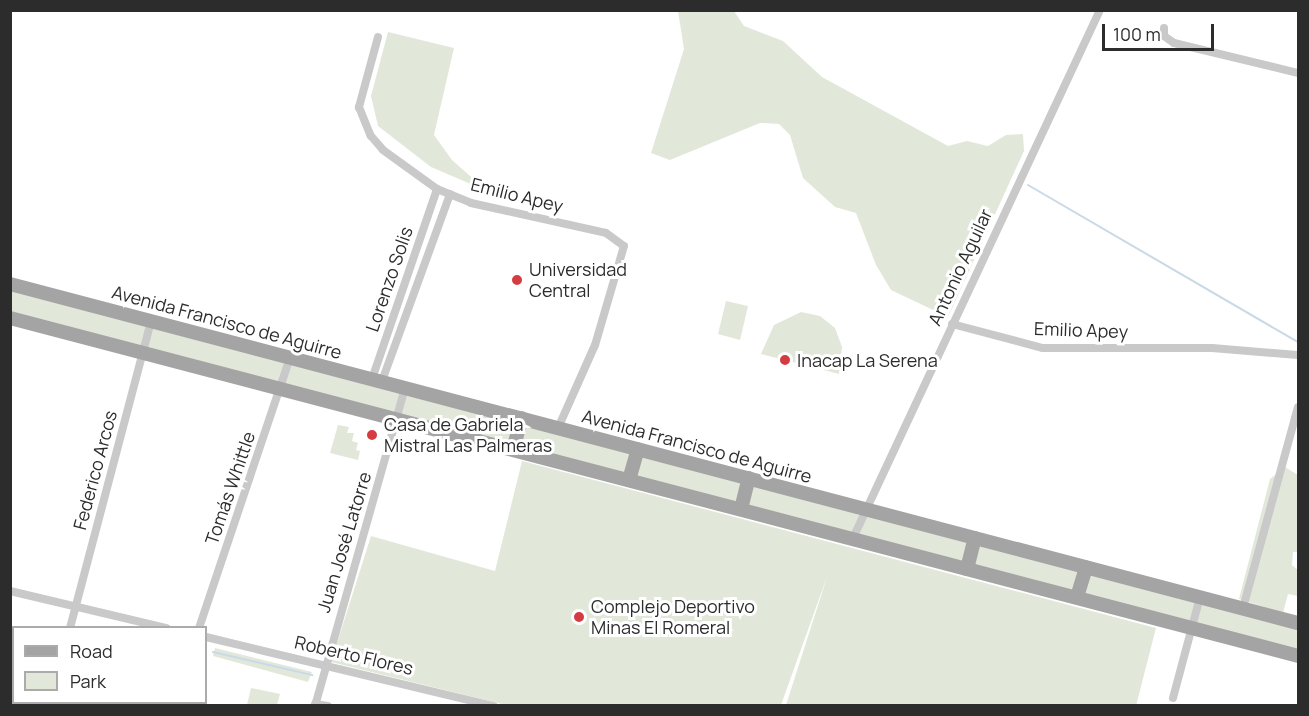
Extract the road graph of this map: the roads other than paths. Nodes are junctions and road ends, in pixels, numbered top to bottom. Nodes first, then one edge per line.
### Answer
1 (1100, 10) edge
2 (1164, 28) dead end
3 (378, 37) dead end
4 (1299, 73) edge
5 (437, 189) junction
6 (450, 194) junction
7 (10, 284) edge
8 (10, 318) edge
9 (151, 321) junction
10 (952, 324) junction
11 (144, 353) junction
12 (1299, 355) edge
13 (290, 358) junction
14 (377, 380) junction
15 (405, 387) junction
16 (282, 389) junction
17 (1299, 407) edge
18 (522, 418) junction
19 (398, 419) junction
20 (558, 428) junction
21 (513, 449) junction
22 (638, 449) junction
23 (749, 478) junction
24 (630, 480) junction
25 (864, 508) junction
26 (741, 509) junction
27 (853, 538) junction
28 (975, 538) junction
29 (1086, 567) junction
30 (967, 568) junction
31 (10, 591) edge
32 (1077, 597) junction
33 (1200, 597) junction
34 (76, 606) junction
35 (1243, 608) junction
36 (1299, 623) edge
37 (70, 626) edge
38 (163, 626) edge
39 (199, 626) edge
40 (1191, 628) junction
41 (207, 637) edge
42 (1299, 656) edge
43 (323, 665) junction
44 (1173, 698) dead end
45 (315, 705) edge
46 (328, 705) edge
47 (494, 705) edge

1 - 10 street, Antonio Aguilar
2 - 4 street
3 - 5 street, Emilio Apey
5 - 6 street, Emilio Apey
5 - 14 street, Lorenzo Solis
6 - 14 street, Lorenzo Solis
6 - 20 street, Emilio Apey
7 - 9 main road, Avenida Francisco de Aguirre
8 - 11 main road
9 - 11 street, Federico Arcos
9 - 13 main road, Avenida Francisco de Aguirre
10 - 12 street, Emilio Apey
10 - 25 street, Antonio Aguilar
11 - 16 main road
11 - 34 street, Federico Arcos
13 - 14 main road, Avenida Francisco de Aguirre
13 - 16 street, Tomás Whittle
14 - 15 main road, Avenida Francisco de Aguirre
15 - 18 main road, Avenida Francisco de Aguirre
15 - 19 street, Juan José Latorre
16 - 19 main road
16 - 39 street, Tomás Whittle
17 - 35 street
18 - 20 main road, Avenida Francisco de Aguirre
18 - 21 main road
19 - 21 main road
19 - 43 street, Juan José Latorre
20 - 22 main road, Avenida Francisco de Aguirre
21 - 24 main road
22 - 23 main road, Avenida Francisco de Aguirre
22 - 24 main road
23 - 25 main road, Avenida Francisco de Aguirre
23 - 26 main road
24 - 26 main road
25 - 27 street, Antonio Aguilar
25 - 28 main road, Avenida Francisco de Aguirre
26 - 27 main road
27 - 30 main road
28 - 29 main road, Avenida Francisco de Aguirre
28 - 30 main road
29 - 32 main road
29 - 33 main road, Avenida Francisco de Aguirre
30 - 32 main road
31 - 34 street
32 - 40 main road
33 - 35 main road, Avenida Francisco de Aguirre
33 - 40 street
34 - 37 street, Federico Arcos
34 - 38 street
35 - 36 main road, Avenida Francisco de Aguirre
40 - 42 main road
40 - 44 street
41 - 43 street, Roberto Flores
43 - 45 street, Juan José Latorre
43 - 47 street, Roberto Flores
45 - 46 street

